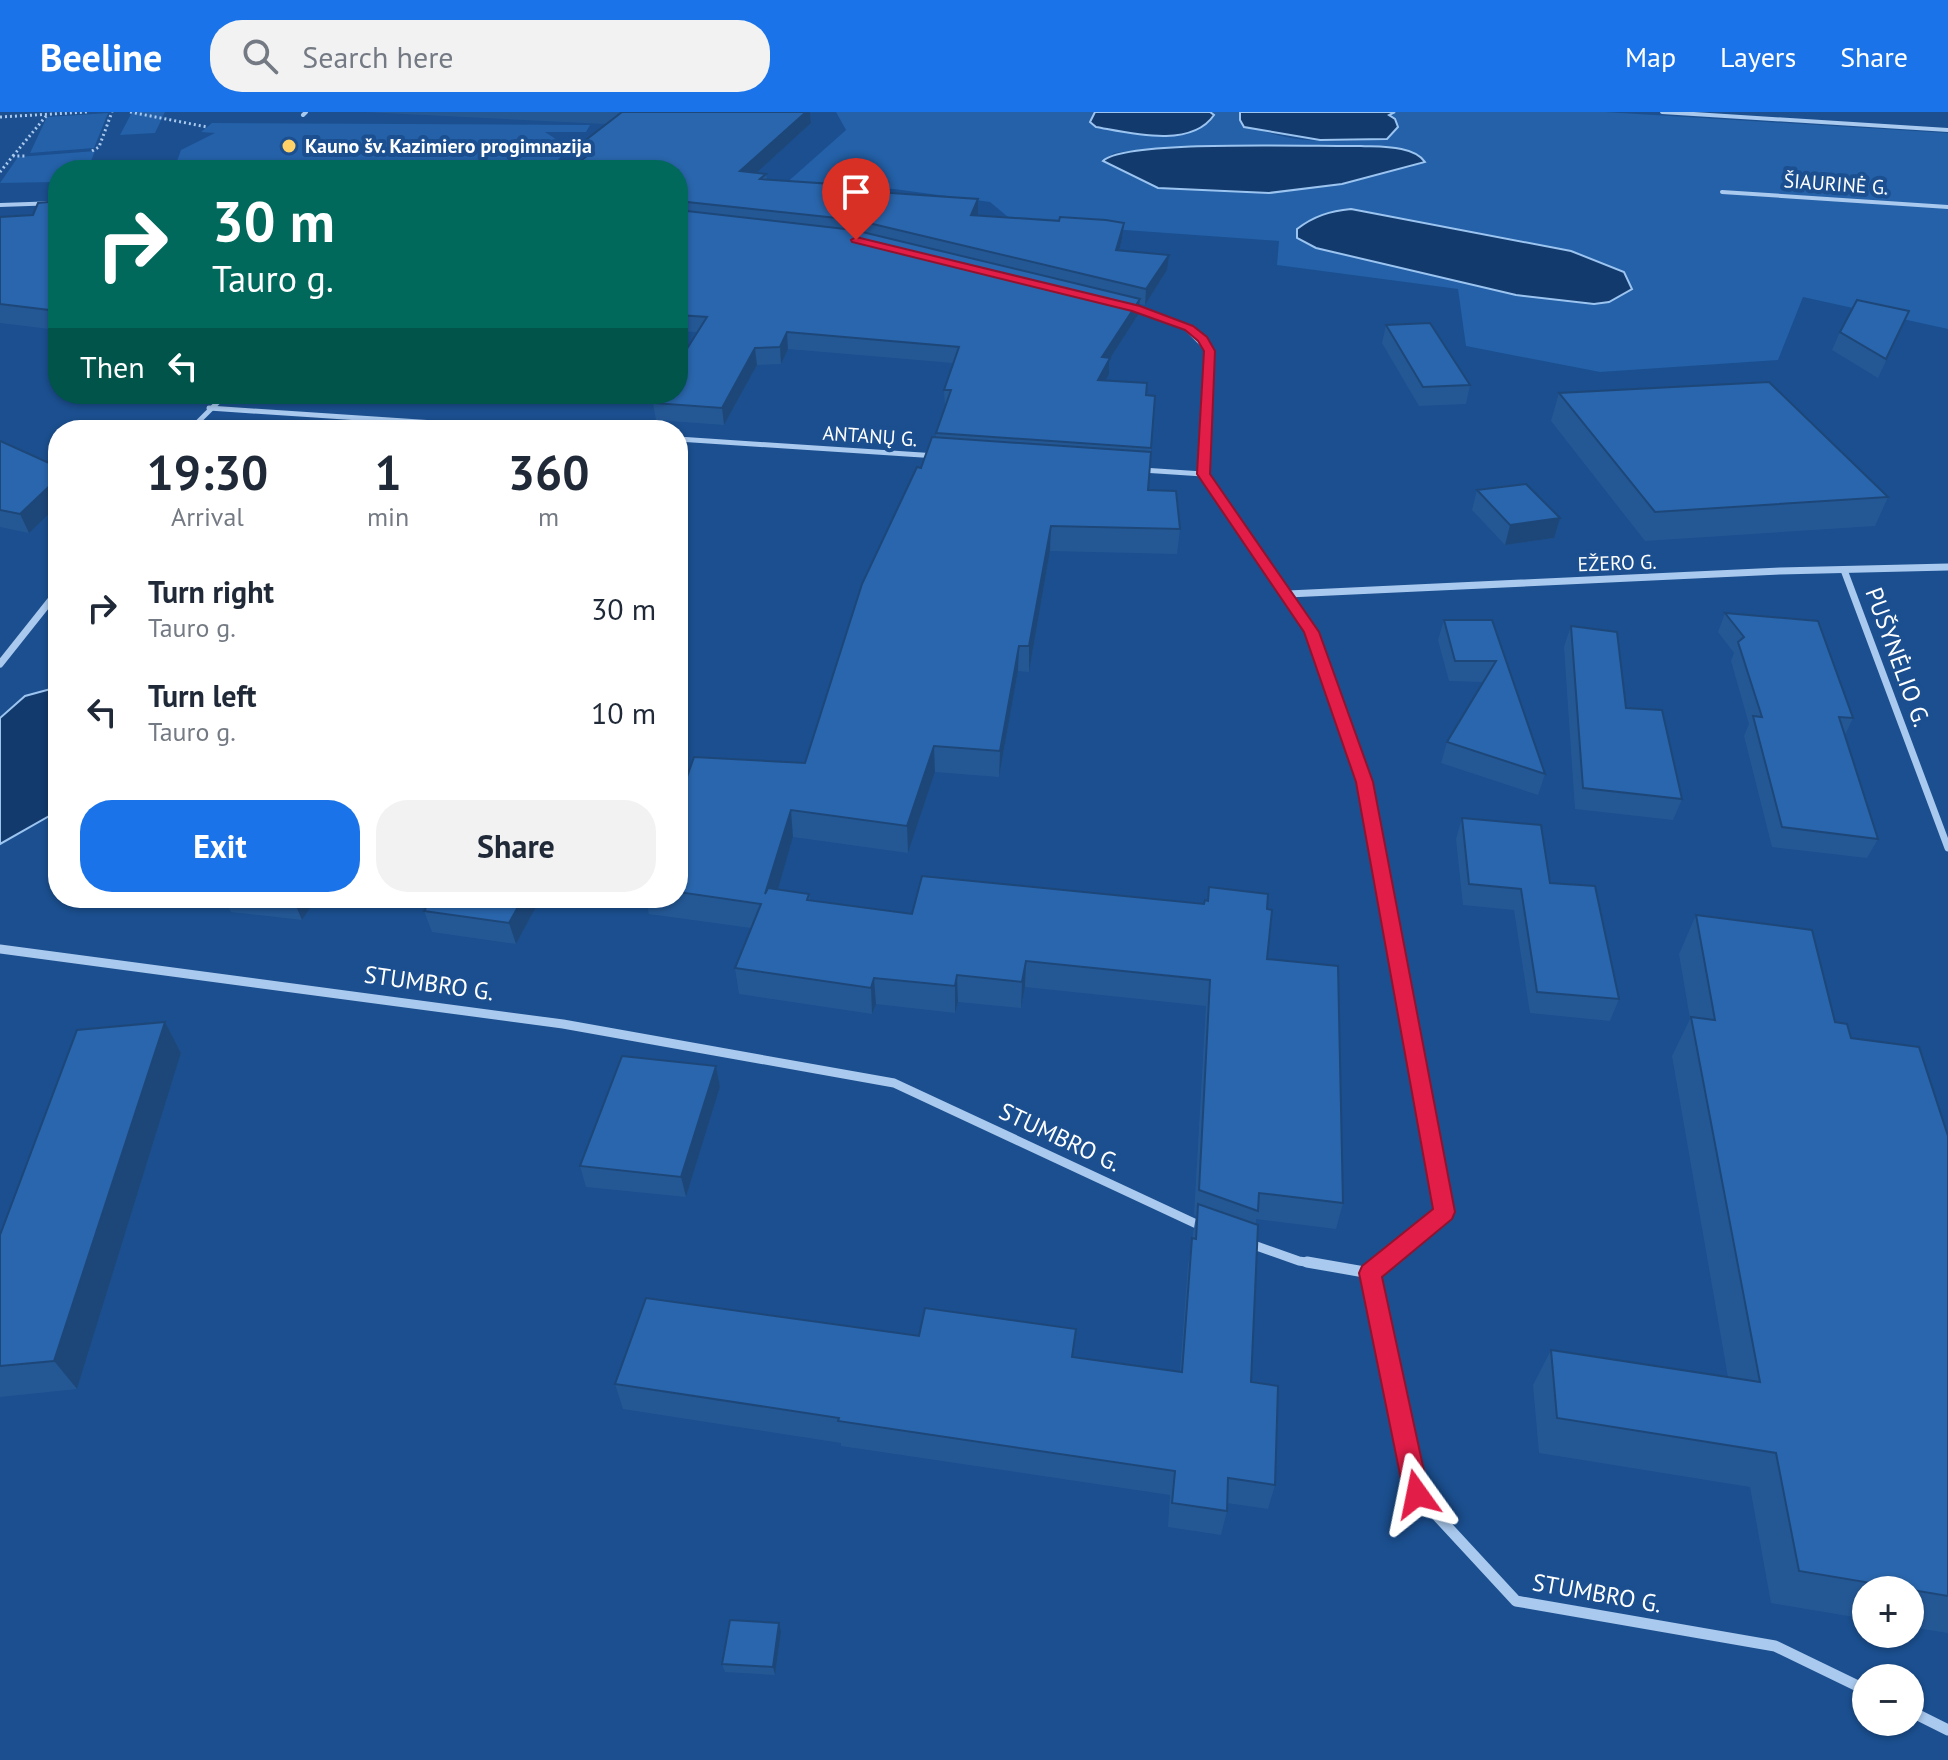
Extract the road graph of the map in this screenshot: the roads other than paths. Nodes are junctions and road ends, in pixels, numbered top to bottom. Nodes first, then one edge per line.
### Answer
1 (1662, 112) edge
2 (1948, 130) edge
3 (1722, 192) dead end
4 (48, 203) edge
5 (0, 205) edge
6 (1948, 207) edge
7 (1123, 305) edge
8 (214, 404) edge
9 (209, 408) junction
10 (199, 420) edge
11 (389, 420) edge
12 (688, 440) edge
13 (952, 457) edge
14 (1140, 470) edge
15 (1203, 474) junction
16 (1948, 567) edge
17 (1844, 570) junction
18 (1288, 594) junction
19 (48, 604) edge
20 (0, 664) edge
21 (1948, 848) edge
22 (0, 949) edge
23 (1219, 1233) edge
24 (1233, 1237) edge
25 (1370, 1273) junction
26 (1852, 1683) edge
27 (1924, 1718) edge
28 (1948, 1730) edge

1 - 2 street
3 - 6 street, ŠIAURINĖ G.
4 - 5 street
7 - 15 street
8 - 9 street
9 - 10 street
9 - 11 street
12 - 13 street, ANTANŲ G.
14 - 15 street
15 - 18 street
16 - 17 street, EŽERO G.
17 - 18 street, EŽERO G.
17 - 21 street, PUŠYNĖLIO G.
18 - 25 street
19 - 20 street
22 - 23 street, STUMBRO G.
24 - 25 street
25 - 26 street, STUMBRO G.
27 - 28 street

